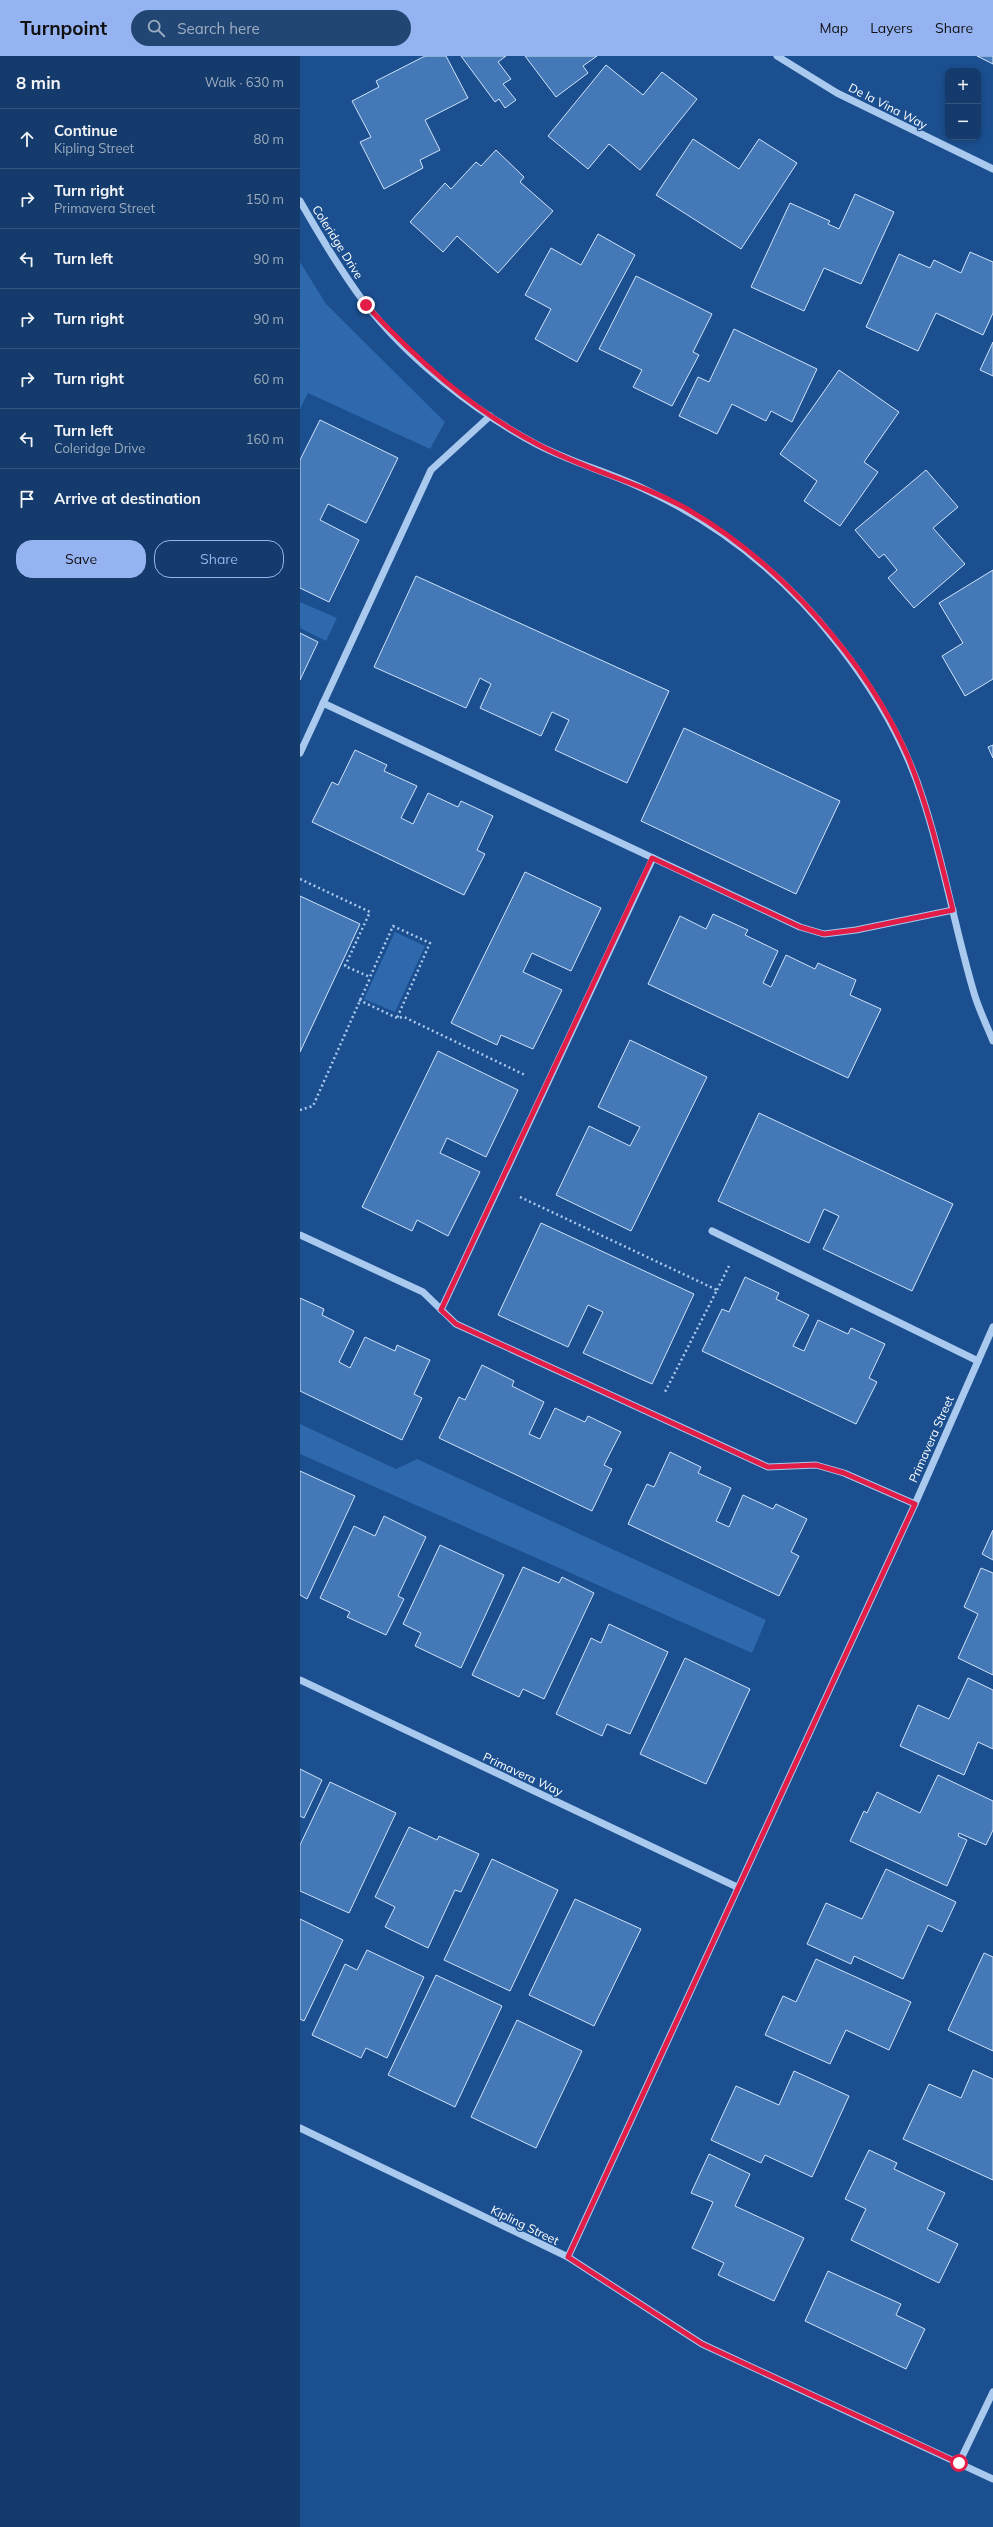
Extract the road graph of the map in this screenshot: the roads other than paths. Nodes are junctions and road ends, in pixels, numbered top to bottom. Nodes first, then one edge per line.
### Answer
1 (777, 56) edge
2 (993, 169) edge
3 (300, 201) edge
4 (490, 416) junction
5 (323, 703) junction
6 (300, 753) edge
7 (652, 858) junction
8 (953, 910) junction
9 (993, 1041) edge
10 (712, 1231) dead end
11 (300, 1235) edge
12 (441, 1310) junction
13 (993, 1327) edge
14 (978, 1361) junction
15 (915, 1504) junction
16 (300, 1680) edge
17 (737, 1887) junction
18 (300, 2128) edge
19 (568, 2257) junction
20 (993, 2392) edge
21 (959, 2463) junction
22 (993, 2479) edge

1 - 2 street, De la Vina Way
3 - 4 street, Coleridge Drive
4 - 5 street
4 - 8 street, Coleridge Drive
5 - 6 street
5 - 7 street
7 - 8 street
7 - 12 street
8 - 9 street, Coleridge Drive
10 - 14 street
11 - 12 street
12 - 15 street
13 - 14 street, Primavera Street
14 - 15 street, Primavera Street
15 - 17 street, Primavera Street
16 - 17 street, Primavera Way
17 - 19 street, Primavera Street
18 - 19 street, Kipling Street
19 - 21 street, Kipling Street
20 - 21 street
21 - 22 street, Kipling Street

